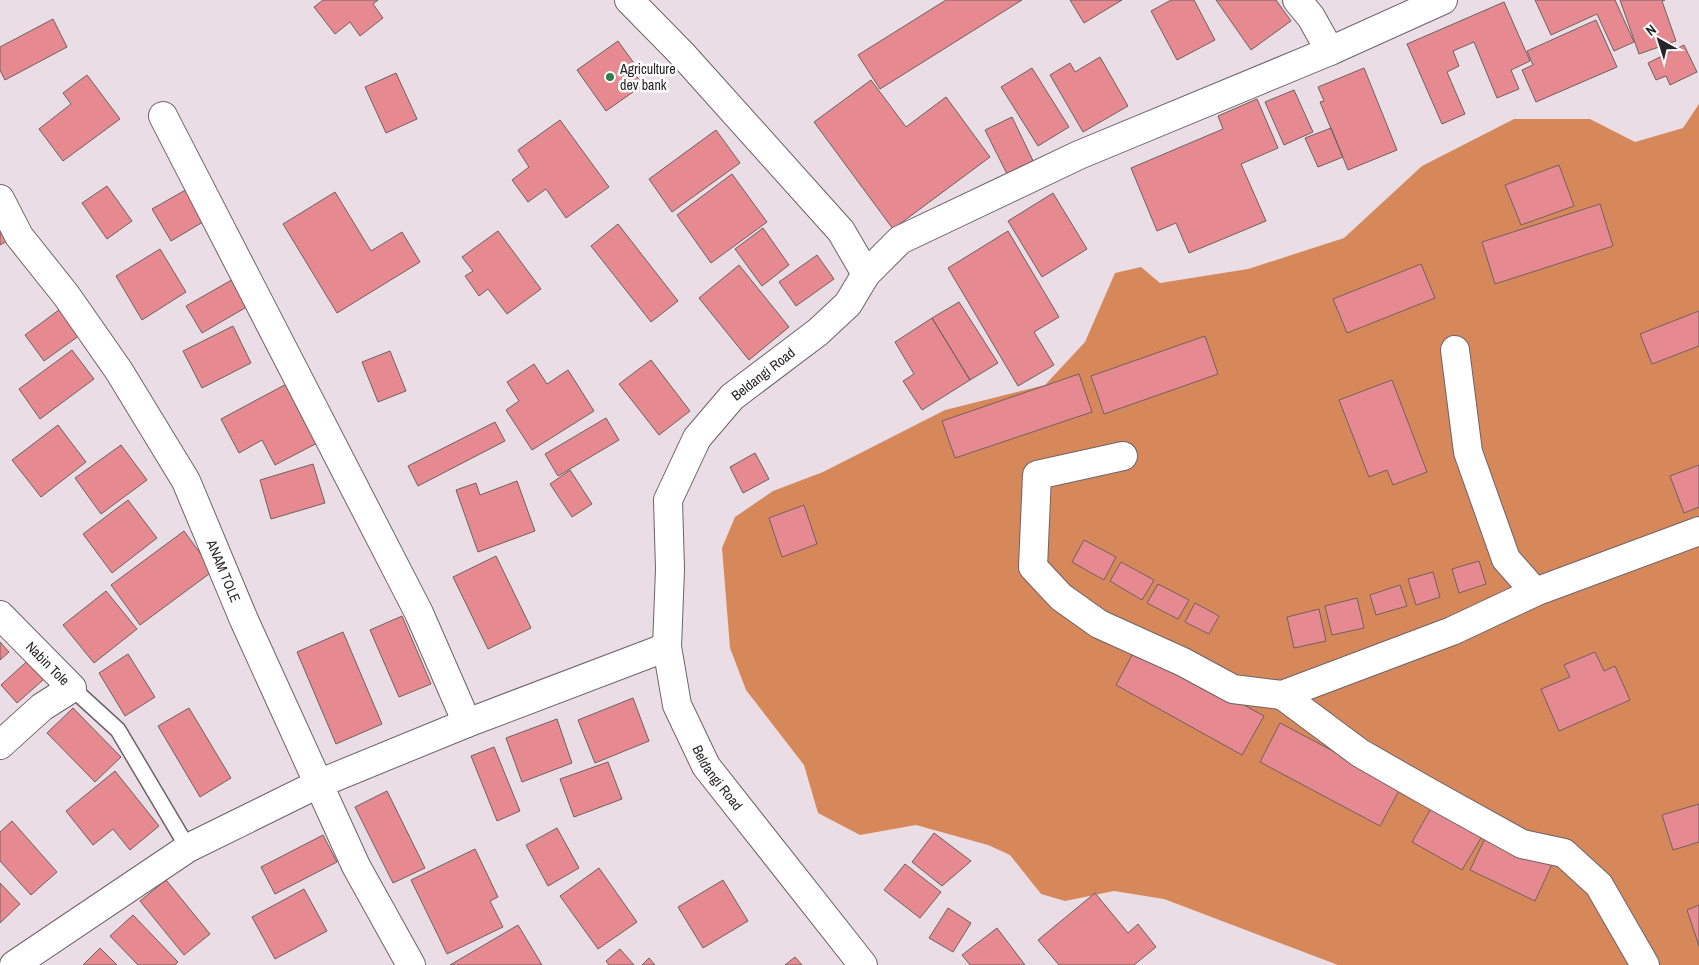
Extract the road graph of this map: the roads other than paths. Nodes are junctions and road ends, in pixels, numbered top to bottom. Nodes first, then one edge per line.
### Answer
1 (628, 0) edge
2 (1297, 0) edge
3 (1443, 0) edge
4 (1330, 51) junction
5 (163, 116) dead end
6 (0, 199) edge
7 (866, 274) junction
8 (1455, 350) dead end
9 (1123, 456) dead end
10 (1699, 531) edge
11 (1535, 592) junction
12 (0, 615) edge
13 (667, 647) junction
14 (72, 688) junction
15 (1282, 695) junction
16 (467, 723) junction
17 (0, 745) edge
18 (318, 784) junction
19 (188, 848) junction
20 (14, 965) edge
21 (411, 965) edge
22 (863, 965) edge
23 (1645, 965) edge

1 - 7 street
2 - 4 street
3 - 4 street, Beldangi Road
4 - 7 street, Beldangi Road
5 - 16 street
6 - 18 street, ANAM TOLE
7 - 13 street, Beldangi Road
8 - 11 street
9 - 15 street
10 - 11 street
11 - 15 street
12 - 14 street, Nabin Tole
13 - 16 street
13 - 22 street, Beldangi Road
14 - 17 street, Nabin Tole
14 - 19 lane
15 - 23 street
16 - 18 street
18 - 19 street
18 - 21 street, ANAM TOLE
19 - 20 street

